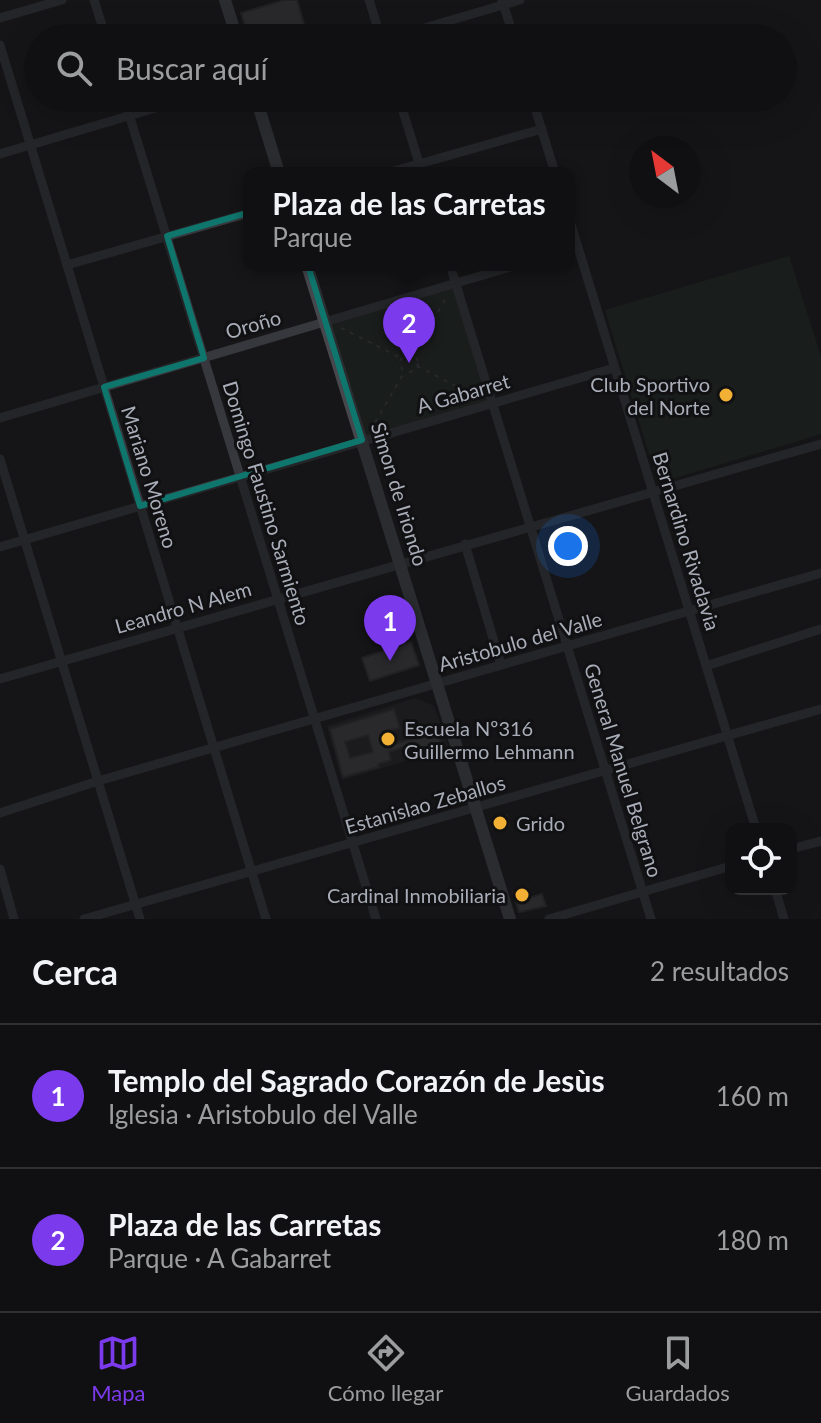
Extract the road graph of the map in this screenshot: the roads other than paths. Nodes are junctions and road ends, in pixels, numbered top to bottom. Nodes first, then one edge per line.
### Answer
1 (62, 0) edge
2 (94, 0) edge
3 (225, 0) edge
4 (369, 0) edge
5 (520, 0) edge
6 (503, 2) edge
7 (0, 18) edge
8 (102, 24) edge
9 (233, 24) edge
10 (377, 24) edge
11 (434, 24) edge
12 (510, 24) edge
13 (0, 45) edge
14 (129, 112) edge
15 (140, 112) edge
16 (260, 112) edge
17 (403, 112) edge
18 (537, 112) edge
19 (130, 115) junction
20 (542, 129) junction
21 (30, 145) junction
22 (0, 154) edge
23 (277, 167) edge
24 (421, 167) edge
25 (424, 167) edge
26 (553, 167) edge
27 (243, 215) edge
28 (167, 236) junction
29 (575, 254) edge
30 (67, 265) junction
31 (309, 271) edge
32 (451, 271) edge
33 (498, 271) edge
34 (454, 285) junction
35 (329, 323) junction
36 (204, 358) junction
37 (614, 368) junction
38 (104, 387) junction
39 (493, 404) junction
40 (0, 418) edge
41 (365, 438) junction
42 (821, 444) edge
43 (0, 459) edge
44 (240, 476) junction
45 (653, 494) junction
46 (140, 506) junction
47 (530, 526) junction
48 (24, 539) junction
49 (465, 544) junction
50 (0, 547) edge
51 (400, 563) junction
52 (821, 573) edge
53 (278, 598) junction
54 (689, 610) junction
55 (177, 628) junction
56 (821, 629) edge
57 (567, 646) junction
58 (62, 662) junction
59 (501, 665) junction
60 (706, 666) junction
61 (0, 679) edge
62 (436, 684) junction
63 (821, 709) edge
64 (314, 719) junction
65 (728, 737) junction
66 (214, 748) junction
67 (605, 771) junction
68 (98, 781) junction
69 (476, 808) junction
70 (0, 813) edge
71 (754, 823) edge
72 (821, 841) edge
73 (352, 843) junction
74 (797, 847) edge
75 (725, 868) edge
76 (0, 869) edge
77 (251, 871) junction
78 (642, 891) junction
79 (777, 895) edge
80 (135, 904) junction
81 (14, 919) edge
82 (84, 919) edge
83 (140, 919) edge
84 (266, 919) edge
85 (376, 919) edge
86 (510, 919) edge
87 (549, 919) edge
88 (651, 919) edge
89 (784, 919) edge

1 - 7 street
2 - 8 street
3 - 9 main road
4 - 10 street
5 - 6 street
6 - 11 street
6 - 12 street
13 - 21 street, Mariano Moreno
14 - 19 street, Domingo Faustino Sarmiento
15 - 19 street
16 - 23 main road
17 - 24 street
18 - 20 street
19 - 21 street
19 - 28 street, Domingo Faustino Sarmiento
20 - 25 street
20 - 26 street
21 - 22 street
21 - 30 street, Mariano Moreno
27 - 28 street
28 - 30 street
28 - 36 street, Domingo Faustino Sarmiento
29 - 37 street, Bernardino Rivadavia
30 - 38 street, Mariano Moreno
31 - 35 main road, Simon de Iriondo
32 - 34 street, General Manuel Belgrano
33 - 34 street, Oroño
34 - 35 street, Oroño
34 - 39 street, General Manuel Belgrano
35 - 36 street, Oroño
35 - 41 main road, Simon de Iriondo
36 - 38 street, Oroño
36 - 44 street, Domingo Faustino Sarmiento
37 - 39 street, A Gabarret
37 - 45 street, Bernardino Rivadavia
38 - 40 street, Oroño
38 - 46 street, Mariano Moreno
39 - 41 street, A Gabarret
39 - 47 street, General Manuel Belgrano
41 - 44 street, A Gabarret
41 - 51 main road, Simon de Iriondo
42 - 45 street, Leandro N Alem
43 - 48 street
44 - 46 street, A Gabarret
44 - 53 street, Domingo Faustino Sarmiento
45 - 47 street, Leandro N Alem
45 - 54 street, Bernardino Rivadavia
46 - 48 street, A Gabarret
46 - 55 street, Mariano Moreno
47 - 49 street, Leandro N Alem
47 - 57 street, General Manuel Belgrano
48 - 50 street, A Gabarret
48 - 58 street
49 - 51 street, Leandro N Alem
49 - 59 street
51 - 53 street, Leandro N Alem
51 - 62 main road, Simon de Iriondo
52 - 54 street, Aristobulo del Valle
53 - 55 street, Leandro N Alem
53 - 64 street, Domingo Faustino Sarmiento
54 - 57 street, Aristobulo del Valle
54 - 60 street, Bernardino Rivadavia
55 - 58 street, Leandro N Alem
55 - 66 street, Mariano Moreno
56 - 60 street
57 - 59 street, Aristobulo del Valle
57 - 67 street, General Manuel Belgrano
58 - 61 street, Leandro N Alem
58 - 68 street
59 - 62 street, Aristobulo del Valle
60 - 65 street, Bernardino Rivadavia
62 - 64 street, Aristobulo del Valle
62 - 69 main road, Simon de Iriondo
63 - 65 street, Estanislao Zeballos
64 - 66 street, Aristobulo del Valle
64 - 73 street, Domingo Faustino Sarmiento
65 - 67 street, Estanislao Zeballos
65 - 71 street, Bernardino Rivadavia
66 - 68 street, Aristobulo del Valle
66 - 77 street, Mariano Moreno
67 - 69 street, Estanislao Zeballos
67 - 78 street, General Manuel Belgrano
68 - 70 street, Aristobulo del Valle
68 - 80 street
69 - 73 street, Estanislao Zeballos
69 - 86 main road, Simon de Iriondo
72 - 74 street
73 - 77 street, Estanislao Zeballos
73 - 85 street, Domingo Faustino Sarmiento
75 - 78 street
76 - 81 street
77 - 80 street, Estanislao Zeballos
77 - 84 street, Mariano Moreno
78 - 87 street
78 - 88 street, General Manuel Belgrano
79 - 89 street
80 - 82 street, Estanislao Zeballos
80 - 83 street

